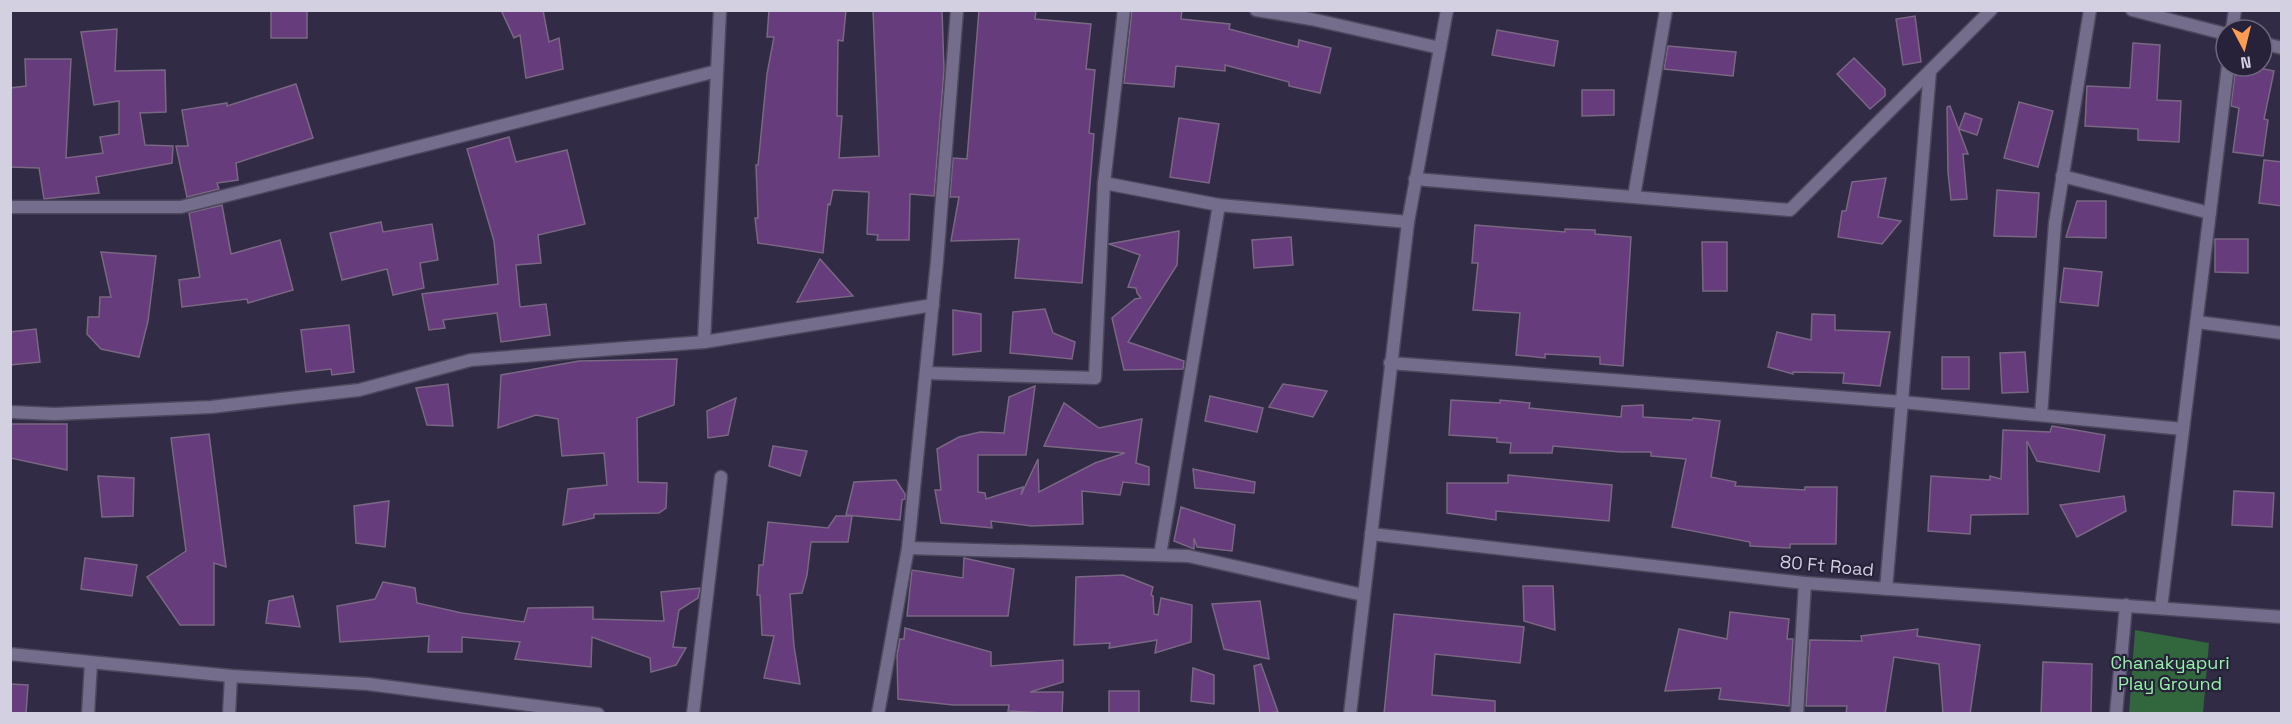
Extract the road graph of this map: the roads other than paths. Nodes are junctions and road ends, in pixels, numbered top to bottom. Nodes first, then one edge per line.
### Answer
1 (720, 10) edge
2 (957, 10) edge
3 (1124, 10) edge
4 (1256, 10) edge
5 (1447, 10) edge
6 (1666, 10) edge
7 (1991, 10) edge
8 (2090, 10) edge
9 (2132, 10) edge
10 (2214, 31) edge
11 (1440, 48) junction
12 (717, 71) junction
13 (1930, 71) junction
14 (2227, 78) edge
15 (2062, 176) junction
16 (1415, 179) junction
17 (1104, 183) junction
18 (1634, 196) junction
19 (1219, 205) junction
20 (10, 207) edge
21 (2210, 213) junction
22 (1408, 222) junction
23 (933, 305) junction
24 (2196, 322) junction
25 (2282, 333) edge
26 (704, 342) junction
27 (1390, 363) junction
28 (926, 373) junction
29 (1902, 402) junction
30 (10, 412) edge
31 (2041, 415) junction
32 (2183, 429) junction
33 (721, 477) dead end
34 (1371, 534) junction
35 (908, 548) junction
36 (1160, 555) junction
37 (1805, 583) junction
38 (1886, 589) junction
39 (1363, 596) junction
40 (2126, 605) junction
41 (2161, 609) junction
42 (2282, 617) edge
43 (10, 654) edge
44 (91, 663) junction
45 (231, 676) junction
46 (88, 714) edge
47 (229, 714) edge
48 (598, 714) edge
49 (693, 714) edge
50 (878, 714) edge
51 (1350, 714) edge
52 (1797, 714) edge
53 (2116, 714) edge

1 - 12 street
2 - 23 street
3 - 17 street
4 - 11 street
5 - 11 street
6 - 18 street
7 - 13 street
8 - 15 street
9 - 10 street
11 - 16 street
12 - 20 street
12 - 26 street
13 - 18 street
13 - 29 street
14 - 21 street
15 - 21 street
15 - 31 street
16 - 18 street
16 - 22 street
17 - 19 street
17 - 28 street
19 - 22 street
19 - 36 street
21 - 24 street
22 - 27 street
23 - 26 street
23 - 28 street
24 - 25 street
24 - 32 street
26 - 30 street
27 - 29 street
27 - 34 street
28 - 35 street
29 - 31 street
29 - 38 street
31 - 32 street
32 - 41 street
33 - 49 street
34 - 37 street, 80 Ft Road
34 - 39 street
35 - 36 street
35 - 50 street
36 - 39 street
37 - 38 street, 80 Ft Road
37 - 52 street
38 - 40 street, 80 Ft Road
39 - 51 street
40 - 41 street, 80 Ft Road
40 - 53 street
41 - 42 street, 80 Ft Road
43 - 44 street
44 - 45 street
44 - 46 street
45 - 47 street
45 - 48 street

